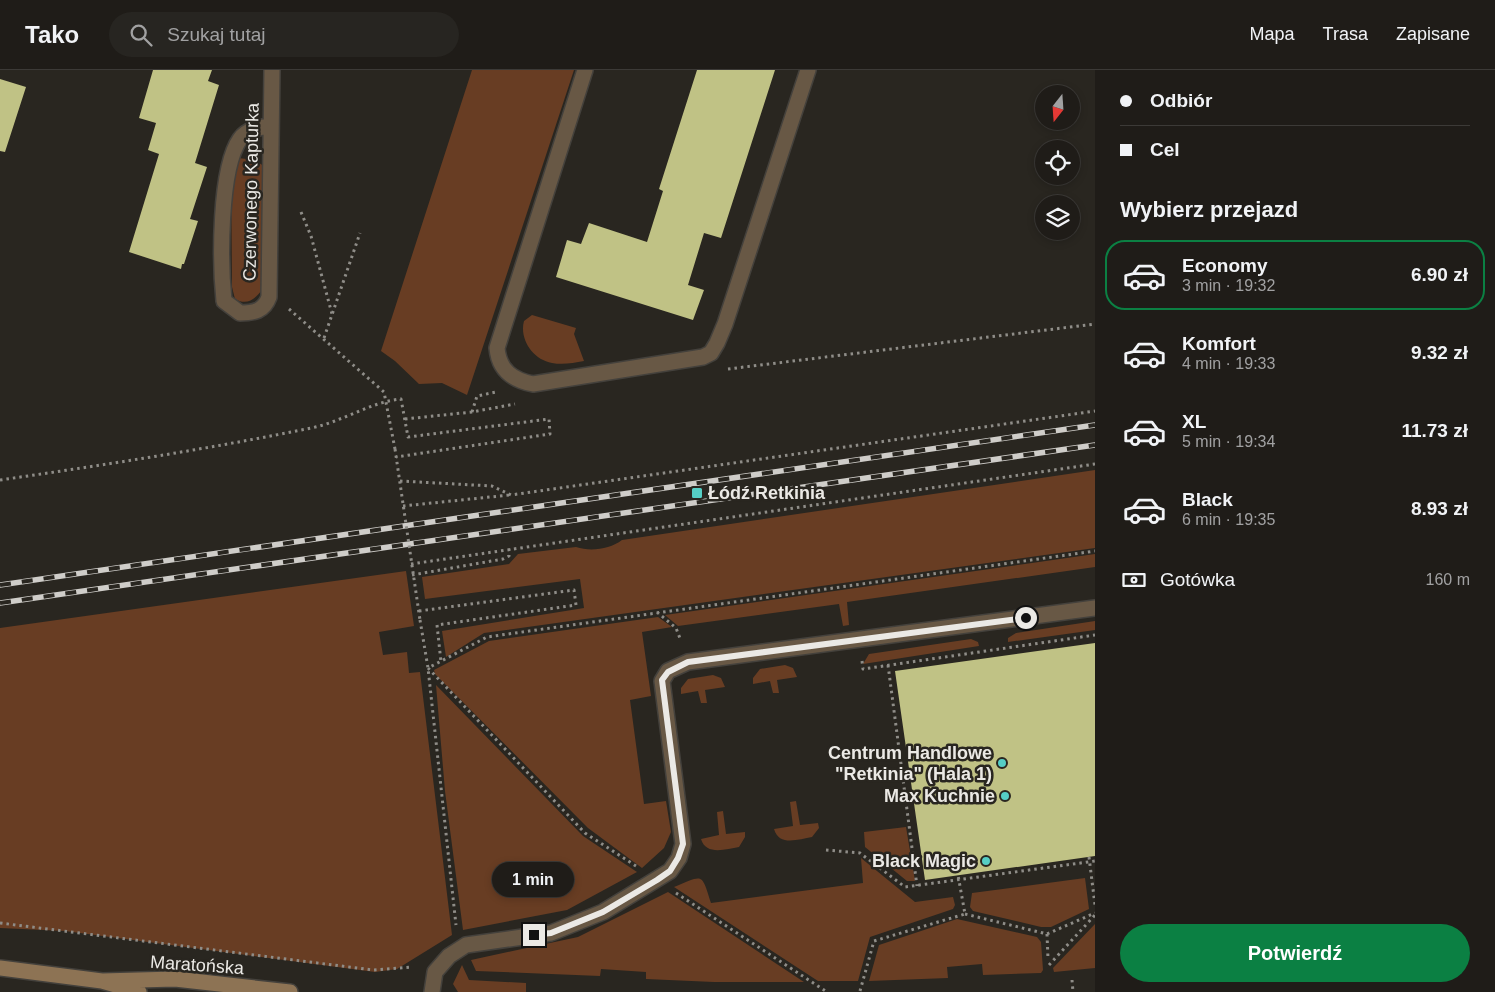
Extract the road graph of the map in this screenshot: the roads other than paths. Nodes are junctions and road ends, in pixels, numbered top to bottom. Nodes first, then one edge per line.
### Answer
1 (272, 70) edge
2 (585, 70) edge
3 (808, 70) edge
4 (271, 126) junction
5 (1095, 608) edge
6 (0, 968) edge
7 (102, 981) junction
8 (139, 992) edge
9 (290, 992) edge
10 (432, 992) edge

1 - 4 street, Czerwonego Kapturka
2 - 3 street
4 - 4 street, Czerwonego Kapturka
5 - 10 street
6 - 7 main road, Maratońska
7 - 8 main road, Maratońska
7 - 9 main road, Maratońska

